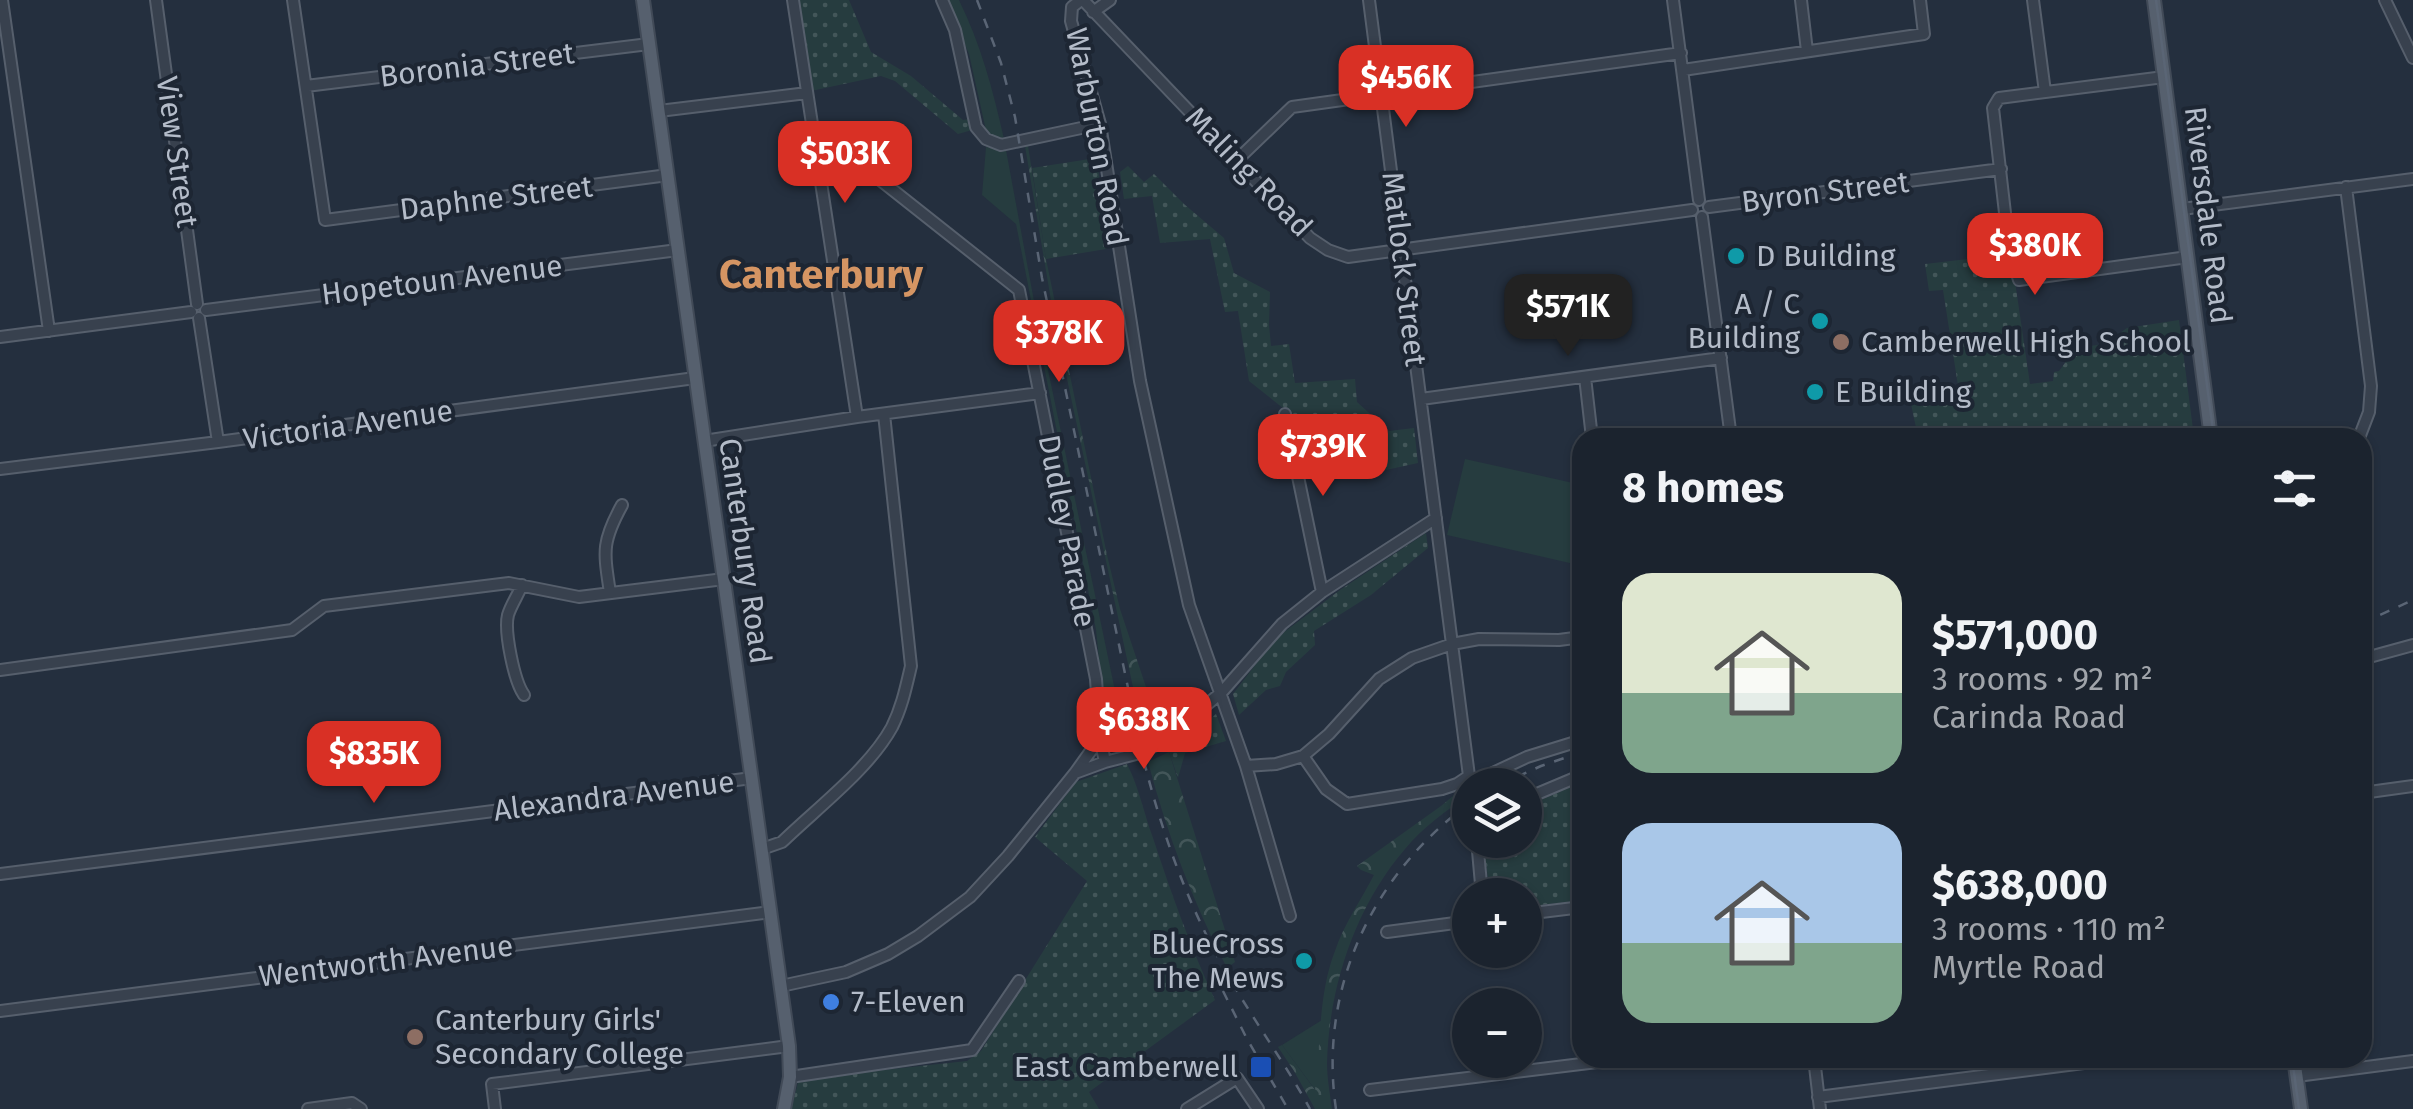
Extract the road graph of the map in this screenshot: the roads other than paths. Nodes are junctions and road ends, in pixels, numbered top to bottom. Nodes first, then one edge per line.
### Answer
1 (2, 0) edge
2 (156, 0) edge
3 (293, 0) edge
4 (643, 0) edge
5 (793, 0) edge
6 (942, 0) edge
7 (1082, 0) edge
8 (1110, 0) edge
9 (1369, 0) edge
10 (1673, 0) edge
11 (1800, 0) edge
12 (1920, 0) edge
13 (2034, 0) edge
14 (2154, 0) edge
15 (2385, 0) edge
16 (1093, 12) junction
17 (649, 44) junction
18 (1808, 51) junction
19 (1680, 53) junction
20 (2413, 58) edge
21 (1683, 70) junction
22 (2164, 77) junction
23 (306, 86) junction
24 (807, 92) junction
25 (2046, 92) junction
26 (1381, 94) junction
27 (658, 111) junction
28 (1100, 124) junction
29 (812, 126) junction
30 (1236, 160) junction
31 (2000, 169) junction
32 (668, 175) junction
33 (2413, 178) edge
34 (2346, 187) junction
35 (1701, 208) junction
36 (2182, 209) junction
37 (678, 250) junction
38 (1402, 250) junction
39 (2188, 257) junction
40 (198, 311) junction
41 (49, 331) junction
42 (0, 338) edge
43 (1721, 358) junction
44 (1584, 377) junction
45 (696, 378) junction
46 (1040, 393) junction
47 (1421, 399) junction
48 (884, 414) junction
49 (1285, 414) dead end
50 (857, 418) junction
51 (1591, 428) edge
52 (1731, 428) edge
53 (2210, 428) edge
54 (2363, 428) edge
55 (704, 441) junction
56 (218, 442) junction
57 (0, 469) edge
58 (622, 505) dead end
59 (1436, 518) junction
60 (724, 578) junction
61 (522, 585) junction
62 (1322, 592) junction
63 (610, 593) junction
64 (1572, 638) edge
65 (1452, 644) junction
66 (2413, 645) edge
67 (2372, 656) edge
68 (0, 670) edge
69 (1221, 693) junction
70 (524, 694) dead end
71 (1100, 738) junction
72 (1572, 743) edge
73 (1303, 756) junction
74 (1105, 762) junction
75 (1246, 766) junction
76 (1468, 768) edge
77 (1503, 768) edge
78 (1075, 774) junction
79 (752, 778) junction
80 (1572, 779) edge
81 (1452, 786) edge
82 (2413, 786) edge
83 (1542, 792) edge
84 (2372, 792) edge
85 (762, 849) junction
86 (0, 874) edge
87 (1572, 909) edge
88 (771, 912) junction
89 (1542, 912) edge
90 (1290, 916) dead end
91 (1452, 923) edge
92 (1387, 932) dead end
93 (1019, 981) dead end
94 (781, 986) junction
95 (0, 1010) edge
96 (789, 1046) junction
97 (2413, 1061) edge
98 (1572, 1065) edge
99 (2372, 1066) edge
100 (1815, 1068) edge
101 (2055, 1068) edge
102 (2296, 1068) edge
103 (2359, 1068) edge
104 (790, 1076) junction
105 (2297, 1076) junction
106 (1370, 1090) dead end
107 (1819, 1103) edge
108 (308, 1109) edge
109 (361, 1109) edge
110 (496, 1109) edge
111 (784, 1109) edge
112 (1187, 1109) edge
113 (1258, 1109) edge
114 (2301, 1109) edge

1 - 41 street
2 - 40 street, View Street
3 - 23 street
4 - 17 main road, Canterbury Road
5 - 24 street
6 - 28 street
7 - 16 street, Maling Road
7 - 28 street, Warburton Road
8 - 16 street
9 - 26 street, Matlock Street
10 - 19 street
11 - 18 street
12 - 18 street
13 - 25 street
14 - 22 main road, Riversdale Road
15 - 20 street
16 - 30 street, Maling Road
17 - 23 street, Boronia Street
17 - 27 main road, Canterbury Road
18 - 21 street
19 - 21 street
19 - 26 street
21 - 35 street
22 - 25 street
22 - 36 main road, Riversdale Road
23 - 32 street, Daphne Street
24 - 27 street
24 - 29 street
25 - 31 street
26 - 30 street
26 - 38 street, Matlock Street
27 - 32 main road, Canterbury Road
28 - 69 street, Warburton Road
29 - 46 street, Dudley Parade
29 - 50 street
30 - 38 street, Maling Road
31 - 35 street, Byron Street
31 - 39 street
32 - 37 main road, Canterbury Road
33 - 34 street
34 - 36 street
34 - 54 street
35 - 38 street, Maling Road
35 - 43 street
36 - 39 main road, Riversdale Road
37 - 40 street, Hopetoun Avenue
37 - 45 main road, Canterbury Road
38 - 47 street, Matlock Street
39 - 53 main road, Riversdale Road
40 - 41 street, Hopetoun Avenue
40 - 56 street, View Street
41 - 42 street, Hopetoun Avenue
43 - 44 street
43 - 52 street
44 - 47 street
44 - 51 street
45 - 55 main road, Canterbury Road
45 - 56 street, Victoria Avenue
46 - 48 street
46 - 71 street, Dudley Parade
47 - 59 street, Matlock Street
48 - 50 street
48 - 85 street
49 - 62 street
50 - 55 street
55 - 60 main road, Canterbury Road
56 - 57 street, Victoria Avenue
58 - 63 street
59 - 62 street
59 - 65 street, Matlock Street
60 - 63 street
60 - 79 main road, Canterbury Road
61 - 63 street
61 - 68 street
61 - 70 street
62 - 69 street
64 - 65 street
65 - 73 street
65 - 76 street, Matlock Street
66 - 67 street
69 - 74 street
69 - 75 street, Warburton Road
71 - 74 street, Dudley Parade
71 - 78 street
72 - 77 street
73 - 75 street
73 - 81 street
74 - 78 street
75 - 90 street, Warburton Road
78 - 94 street
79 - 85 main road, Canterbury Road
79 - 86 street, Alexandra Avenue
80 - 83 street
82 - 84 street
85 - 88 main road, Canterbury Road
87 - 89 street
88 - 94 main road, Canterbury Road
88 - 95 street, Wentworth Avenue
91 - 92 street
93 - 104 street
94 - 96 main road, Canterbury Road
96 - 104 main road, Canterbury Road
96 - 110 street
97 - 99 street
98 - 106 street
100 - 107 street
101 - 107 street
102 - 105 main road
103 - 105 street
104 - 111 main road, Canterbury Road
105 - 114 main road
108 - 109 street
112 - 113 street

